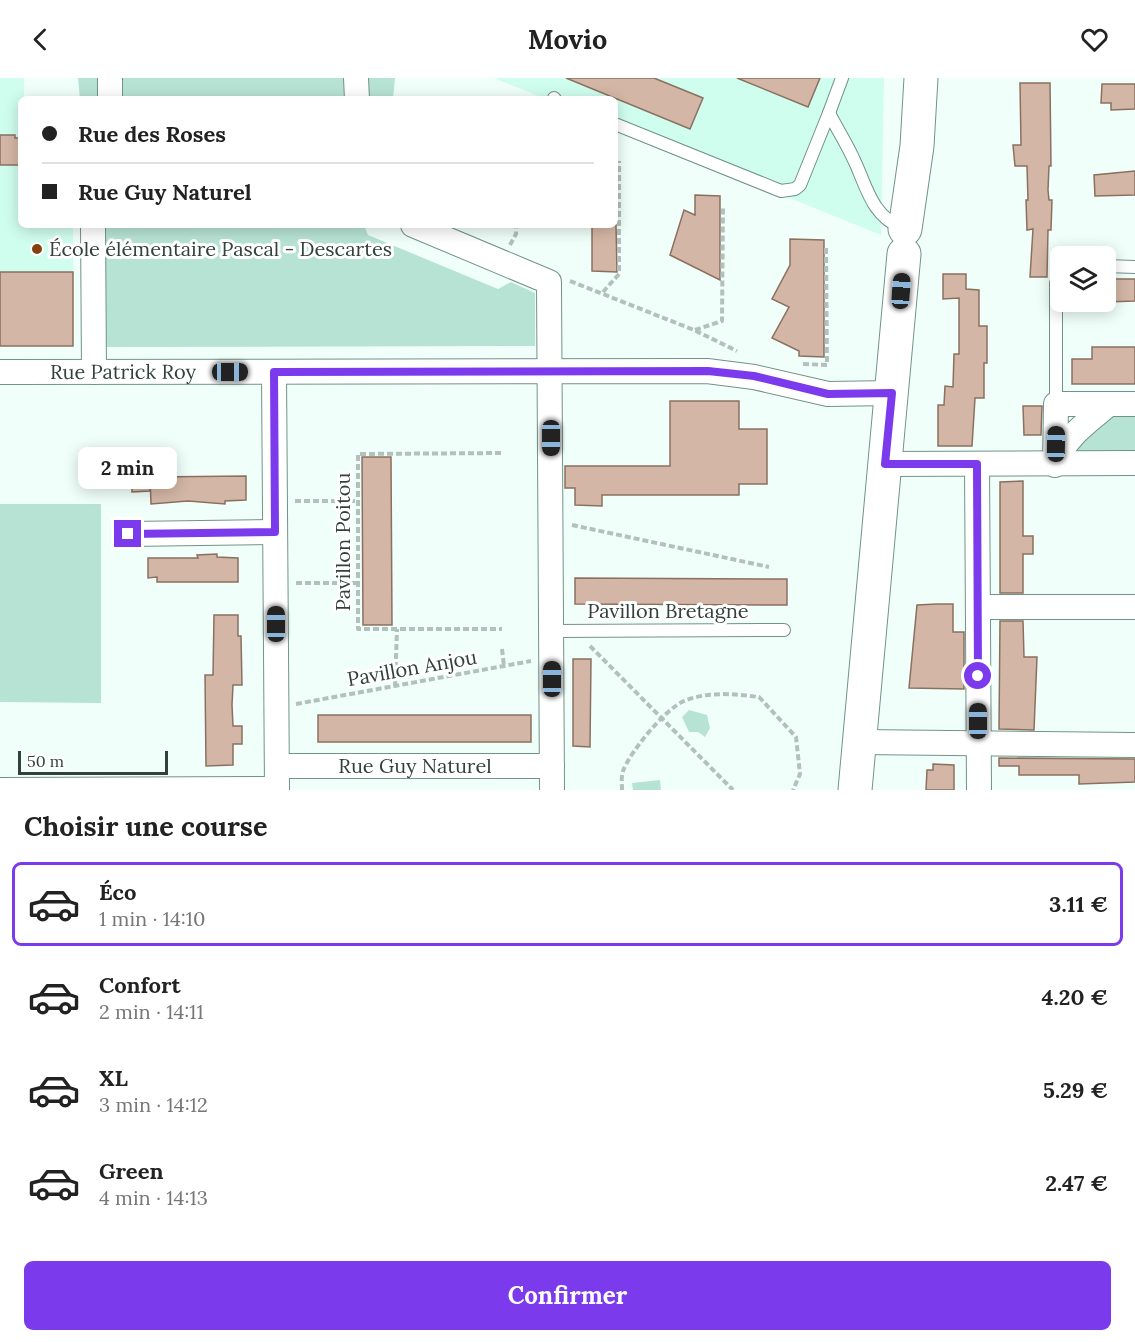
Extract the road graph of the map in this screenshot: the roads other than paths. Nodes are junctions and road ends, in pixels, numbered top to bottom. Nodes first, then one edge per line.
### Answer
1 (110, 78) edge
2 (356, 78) edge
3 (842, 78) edge
4 (904, 78) edge
5 (921, 78) edge
6 (110, 96) edge
7 (357, 96) edge
8 (829, 113) junction
9 (618, 125) edge
10 (93, 228) edge
11 (420, 228) edge
12 (905, 242) junction
13 (1116, 267) edge
14 (1135, 267) edge
15 (1056, 312) edge
16 (550, 371) junction
17 (0, 372) edge
18 (94, 372) junction
19 (274, 372) junction
20 (892, 393) junction
21 (1056, 404) junction
22 (1109, 404) junction
23 (1135, 404) edge
24 (1135, 463) edge
25 (885, 464) junction
26 (977, 464) junction
27 (1055, 465) junction
28 (275, 532) junction
29 (128, 534) dead end
30 (978, 607) junction
31 (1135, 607) edge
32 (784, 630) dead end
33 (552, 631) junction
34 (860, 742) junction
35 (979, 744) junction
36 (1135, 745) edge
37 (552, 766) junction
38 (277, 782) edge
39 (0, 790) edge
40 (552, 790) edge
41 (855, 790) edge
42 (979, 790) edge

1 - 6 street
2 - 7 street
3 - 8 lane
4 - 12 main road
5 - 12 main road
8 - 9 lane
8 - 12 lane
10 - 18 street
11 - 16 street
12 - 20 main road
13 - 14 lane
15 - 21 lane
16 - 19 street, Rue Patrick Roy
16 - 20 street, Rue Patrick Roy
16 - 33 street
17 - 18 street, Rue Patrick Roy
18 - 19 street, Rue Patrick Roy
19 - 28 street
20 - 25 main road
21 - 22 street
21 - 27 street
22 - 23 street
22 - 27 street
24 - 27 street
25 - 26 street
25 - 34 main road
26 - 27 street
26 - 30 street
28 - 29 street
28 - 38 street
30 - 31 street
30 - 35 street
32 - 33 lane, Pavillon Bretagne
33 - 37 street
34 - 35 street
34 - 41 main road
35 - 36 street
35 - 42 street
37 - 38 street, Rue Guy Naturel
37 - 40 street
38 - 39 street, Rue Guy Naturel

